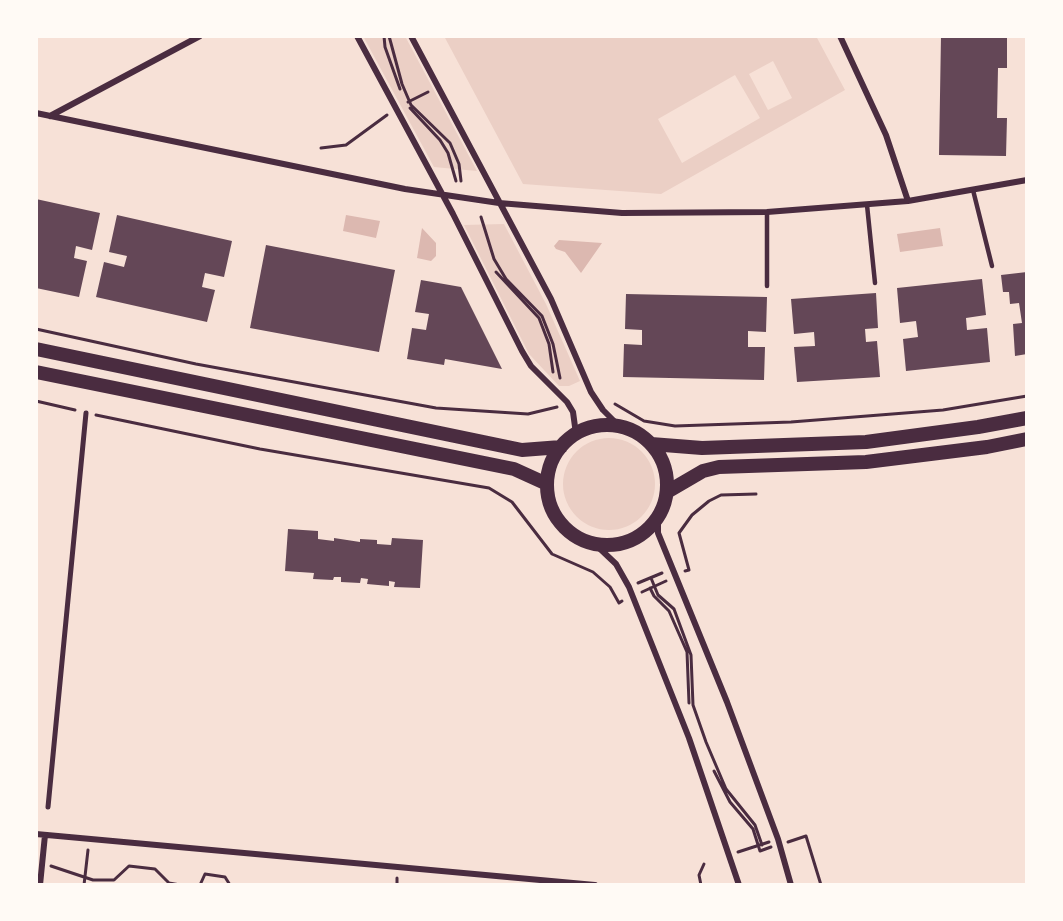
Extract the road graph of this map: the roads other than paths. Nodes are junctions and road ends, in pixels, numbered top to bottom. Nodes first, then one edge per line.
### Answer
1 (200, 36) edge
2 (357, 36) edge
3 (411, 36) edge
4 (840, 36) edge
5 (36, 113) edge
6 (49, 116) junction
7 (1027, 180) edge
8 (973, 190) junction
9 (441, 195) junction
10 (908, 201) junction
11 (499, 203) junction
12 (867, 204) junction
13 (767, 212) junction
14 (992, 266) dead end
15 (875, 283) dead end
16 (767, 286) dead end
17 (36, 349) edge
18 (36, 372) edge
19 (86, 413) road end
20 (1027, 418) edge
21 (620, 427) junction
22 (576, 434) junction
23 (1027, 439) edge
24 (651, 444) junction
25 (561, 447) junction
26 (547, 484) junction
27 (667, 492) junction
28 (658, 517) junction
29 (596, 544) junction
30 (48, 807) dead end
31 (36, 834) edge
32 (45, 835) junction
33 (40, 885) edge
34 (596, 885) edge
35 (739, 885) edge
36 (790, 885) edge

1 - 6 street
2 - 9 street
3 - 11 street
4 - 10 street
5 - 6 street
6 - 9 street
7 - 8 street
8 - 10 street
8 - 14 lane
9 - 11 street
9 - 22 street
10 - 12 street
11 - 13 street
11 - 21 street
12 - 13 street
12 - 15 lane
13 - 16 lane
17 - 25 main road
18 - 26 main road
19 - 30 street
20 - 24 main road
21 - 22 main road
21 - 24 main road
22 - 25 main road
23 - 27 main road
24 - 27 main road
25 - 26 main road
26 - 29 main road
27 - 28 main road
28 - 29 main road
28 - 36 street
29 - 35 street
31 - 32 street
32 - 33 street
32 - 34 street

